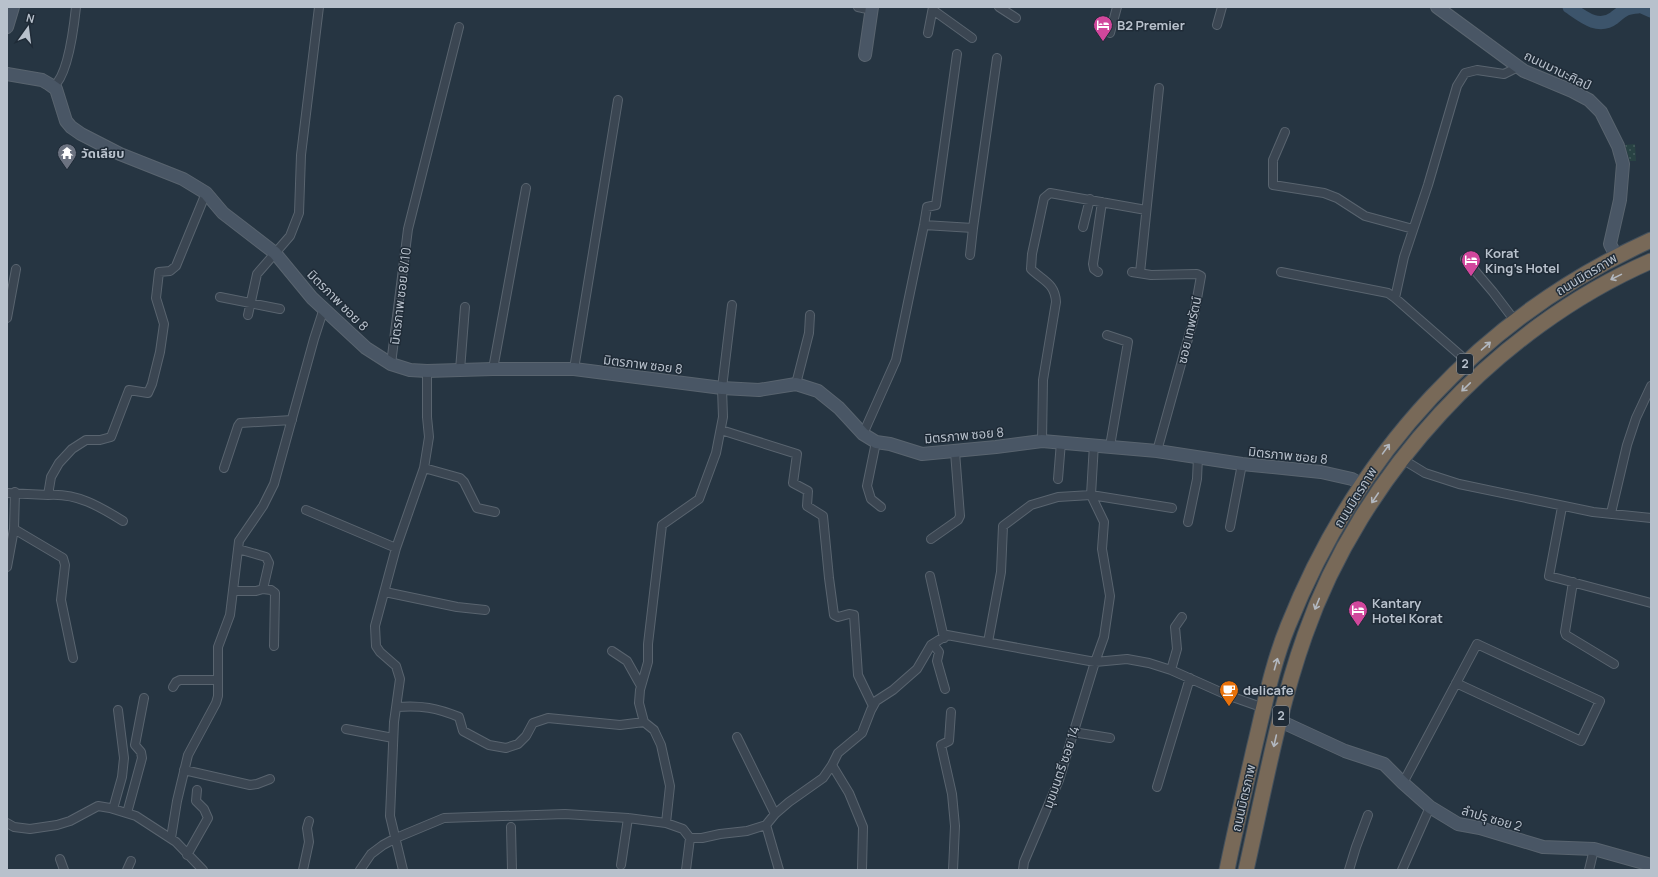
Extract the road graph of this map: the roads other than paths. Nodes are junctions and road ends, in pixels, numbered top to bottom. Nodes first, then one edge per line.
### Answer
1 (13, 7) edge
2 (76, 7) edge
3 (319, 7) edge
4 (858, 7) edge
5 (999, 7) edge
6 (1117, 7) edge
7 (1222, 7) edge
8 (1437, 7) edge
9 (872, 8) edge
10 (933, 8) edge
11 (1016, 18) dead end
12 (1217, 25) dead end
13 (7, 27) edge
14 (459, 27) dead end
15 (928, 32) dead end
16 (1110, 33) dead end
17 (972, 38) dead end
18 (957, 54) dead end
19 (865, 55) dead end
20 (997, 58) dead end
21 (1518, 67) junction
22 (7, 74) edge
23 (53, 87) junction
24 (1159, 88) dead end
25 (618, 100) dead end
26 (1285, 132) dead end
27 (526, 188) dead end
28 (206, 193) junction
29 (1090, 199) junction
30 (1102, 202) junction
31 (1146, 210) junction
32 (924, 224) junction
33 (1083, 227) dead end
34 (973, 228) junction
35 (1413, 228) junction
36 (1651, 240) edge
37 (276, 253) junction
38 (970, 255) dead end
39 (1616, 256) junction
40 (1465, 259) dead end
41 (1651, 261) edge
42 (16, 269) dead end
43 (1098, 272) dead end
44 (1281, 272) dead end
45 (220, 297) dead end
46 (1395, 298) junction
47 (250, 303) junction
48 (732, 305) dead end
49 (466, 306) dead end
50 (324, 308) junction
51 (280, 309) dead end
52 (248, 315) dead end
53 (810, 315) dead end
54 (7, 318) edge
55 (1515, 321) junction
56 (1107, 335) dead end
57 (1468, 362) junction
58 (391, 364) junction
59 (493, 369) junction
60 (574, 369) junction
61 (460, 370) junction
62 (427, 371) junction
63 (796, 384) junction
64 (1651, 386) edge
65 (722, 388) junction
66 (292, 420) junction
67 (721, 430) junction
68 (864, 434) junction
69 (1042, 440) junction
70 (876, 442) junction
71 (1061, 442) junction
72 (1094, 444) junction
73 (1110, 446) junction
74 (1158, 451) junction
75 (955, 452) junction
76 (1198, 457) junction
77 (1402, 459) junction
78 (1242, 464) junction
79 (224, 468) dead end
80 (424, 468) junction
81 (1058, 479) dead end
82 (1361, 484) junction
83 (11, 492) edge
84 (48, 495) junction
85 (1091, 495) junction
86 (881, 507) dead end
87 (1562, 507) junction
88 (1172, 508) dead end
89 (306, 510) dead end
90 (495, 512) dead end
91 (1611, 513) junction
92 (1651, 518) edge
93 (123, 521) dead end
94 (1188, 522) dead end
95 (1230, 527) dead end
96 (14, 529) junction
97 (931, 539) dead end
98 (396, 548) junction
99 (238, 549) junction
100 (7, 567) edge
101 (930, 576) dead end
102 (1574, 582) junction
103 (263, 589) junction
104 (233, 591) junction
105 (385, 592) junction
106 (1651, 603) edge
107 (485, 610) dead end
108 (1182, 617) dead end
109 (944, 638) junction
110 (988, 642) junction
111 (933, 644) junction
112 (274, 646) dead end
113 (612, 651) dead end
114 (73, 658) dead end
115 (1095, 662) junction
116 (1614, 664) dead end
117 (1170, 670) junction
118 (1190, 678) junction
119 (218, 680) junction
120 (1456, 683) junction
121 (641, 686) junction
122 (173, 687) dead end
123 (945, 689) dead end
124 (144, 698) dead end
125 (873, 706) junction
126 (397, 707) junction
127 (1264, 708) junction
128 (118, 710) dead end
129 (951, 712) dead end
130 (1280, 721) junction
131 (644, 722) junction
132 (346, 730) dead end
133 (1073, 732) junction
134 (737, 737) dead end
135 (393, 738) junction
136 (1110, 738) dead end
137 (832, 765) junction
138 (184, 770) junction
139 (270, 778) dead end
140 (1403, 783) junction
141 (1157, 787) dead end
142 (197, 790) dead end
143 (1430, 807) junction
144 (113, 809) junction
145 (127, 813) junction
146 (775, 814) junction
147 (1368, 815) dead end
148 (628, 818) junction
149 (309, 821) dead end
150 (7, 823) edge
151 (666, 823) junction
152 (766, 825) junction
153 (511, 827) dead end
154 (171, 838) junction
155 (396, 838) junction
156 (690, 838) junction
157 (1594, 849) junction
158 (187, 855) junction
159 (60, 860) dead end
160 (131, 861) dead end
161 (621, 865) dead end
162 (1651, 865) edge
163 (64, 870) edge
164 (127, 870) edge
165 (203, 870) edge
166 (303, 870) edge
167 (360, 870) edge
168 (403, 870) edge
169 (512, 870) edge
170 (686, 870) edge
171 (779, 870) edge
172 (862, 870) edge
173 (954, 870) edge
174 (1022, 870) edge
175 (1227, 870) edge
176 (1246, 870) edge
177 (1349, 870) edge
178 (1402, 870) edge
179 (1589, 870) edge

1 - 13 street
2 - 23 street
3 - 37 street
4 - 9 street
5 - 11 street
6 - 16 street
7 - 12 street
8 - 21 street, ถนนมานะศิลป์
9 - 19 street
10 - 15 street
10 - 17 street
14 - 58 street, มิตรภาพ ซอย 8/10
18 - 32 street
20 - 34 street
21 - 35 street
21 - 39 street, ถนนมานะศิลป์
22 - 23 street
23 - 28 street, มิตรภาพ ซอย 8
24 - 31 street
25 - 60 street
26 - 35 street
27 - 59 street
28 - 37 street, มิตรภาพ ซอย 8
28 - 84 street
29 - 30 street
29 - 33 street
29 - 69 street
30 - 31 street
30 - 43 street
31 - 74 street, ซอย เทพรัตน์
32 - 34 street
32 - 68 street
34 - 38 street
35 - 46 street
36 - 39 highway, ถนนมิตรภาพ / 2
37 - 47 street
37 - 50 street, มิตรภาพ ซอย 8
39 - 55 highway, ถนนมิตรภาพ / 2
40 - 55 street
41 -> 77 highway, ถนนมิตรภาพ / 2
42 - 54 street
44 - 46 street
45 - 47 street
46 - 57 street
47 - 51 street
47 - 52 street
48 - 65 street
49 - 61 street
50 - 58 street, มิตรภาพ ซอย 8
50 - 66 street
53 - 63 street
57 -> 55 highway, ถนนมิตรภาพ / 2
56 - 73 street
82 -> 57 highway, ถนนมิตรภาพ / 2
58 - 62 street, มิตรภาพ ซอย 8
59 - 60 street, มิตรภาพ ซอย 8
59 - 61 street, มิตรภาพ ซอย 8
60 - 65 street, มิตรภาพ ซอย 8
61 - 62 street, มิตรภาพ ซอย 8
62 - 80 street
63 - 65 street, มิตรภาพ ซอย 8
63 - 68 street, มิตรภาพ ซอย 8
64 - 91 street
65 - 67 street
66 - 79 street
66 - 99 street
67 - 121 street
67 - 125 street
68 - 70 street, มิตรภาพ ซอย 8
69 - 71 street, มิตรภาพ ซอย 8
69 - 75 street, มิตรภาพ ซอย 8
70 - 75 street, มิตรภาพ ซอย 8
70 - 86 street
71 - 72 street, มิตรภาพ ซอย 8
71 - 81 street
72 - 73 street, มิตรภาพ ซอย 8
72 - 85 street
73 - 74 street, มิตรภาพ ซอย 8
74 - 76 street, มิตรภาพ ซอย 8
75 - 97 street
76 - 78 street, มิตรภาพ ซอย 8
76 - 94 street
77 - 87 street
77 -> 130 highway, ถนนมิตรภาพ / 2
78 - 82 street, มิตรภาพ ซอย 8
78 - 95 street
80 - 90 street
80 - 98 street
127 -> 82 highway, ถนนมิตรภาพ / 2
83 - 84 street
83 - 96 street
84 - 93 street
85 - 88 street
85 - 110 street
85 - 115 street, มุขมนตรี ซอย 14
87 - 91 street
87 - 102 street
89 - 98 street
91 - 92 street
96 - 100 street
96 - 114 street
98 - 105 street
99 - 103 street
99 - 104 street
101 - 109 street
102 - 106 street
102 - 116 street
103 - 104 street
103 - 112 street
104 - 119 street
105 - 107 street
105 - 126 street
108 - 117 street
109 - 110 street
109 - 111 street
110 - 115 street
111 - 123 street
111 - 125 street
113 - 121 street
115 - 117 street
115 - 133 street, มุขมนตรี ซอย 14
117 - 118 street
118 - 127 street
118 - 141 street
119 - 122 street
119 - 138 street
120 - 120 street
120 - 140 street
121 - 131 street
124 - 145 street
125 - 137 street
126 - 131 street
126 - 135 street
127 - 175 highway, ถนนมิตรภาพ / 2
128 - 144 street
129 - 173 street
130 - 140 street, ลำปรุ ซอย 2
130 -> 176 highway, ถนนมิตรภาพ / 2
131 - 151 street
132 - 135 street
133 - 136 street
133 - 174 street, มุขมนตรี ซอย 14
134 - 146 street
135 - 155 street
137 - 146 street
137 - 172 street
138 - 139 street
138 - 154 street
140 - 143 street, ลำปรุ ซอย 2
142 - 158 street
143 - 157 street, ลำปรุ ซอย 2
143 - 178 street
144 - 145 street
144 - 150 street
145 - 154 street
146 - 152 street
147 - 177 street
148 - 151 street
148 - 155 street
148 - 161 street
149 - 166 street
151 - 156 street
152 - 156 street
152 - 171 street
153 - 169 street
154 - 158 street
155 - 167 street
155 - 168 street
156 - 170 street
157 - 162 street, ลำปรุ ซอย 2
157 - 179 street
158 - 165 street
159 - 163 street
160 - 164 street

